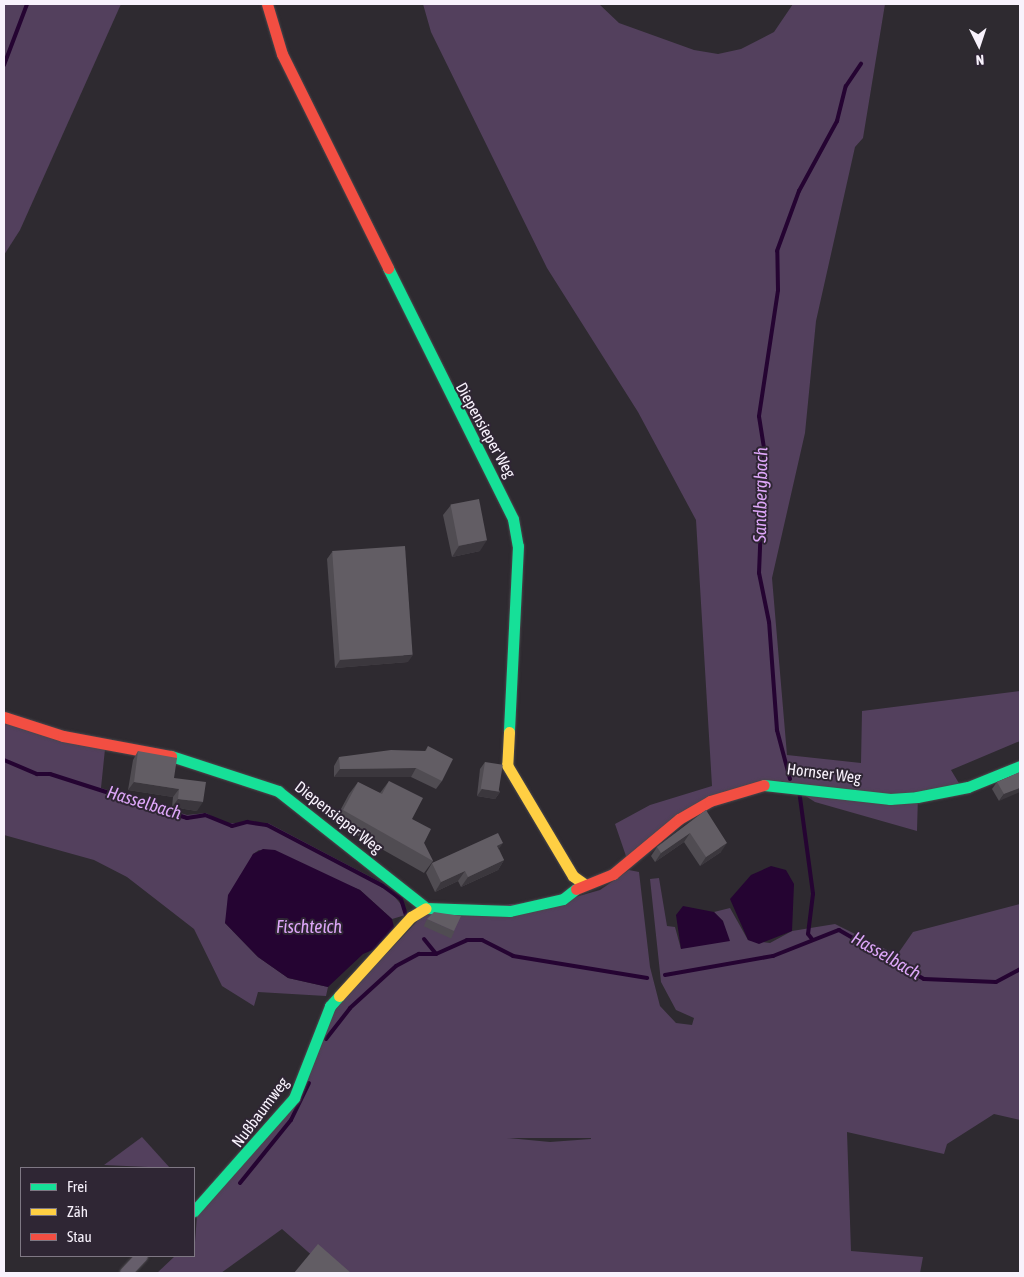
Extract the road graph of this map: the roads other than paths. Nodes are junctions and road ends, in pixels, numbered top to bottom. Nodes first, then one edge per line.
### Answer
1 (267, 4) edge
2 (4, 718) edge
3 (1020, 766) edge
4 (583, 884) junction
5 (426, 908) junction
6 (195, 1210) edge
7 (141, 1257) edge
8 (126, 1273) edge

1 - 4 street, Diepensieper Weg
2 - 5 street, Diepensieper Weg
3 - 4 street, Hornser Weg
4 - 5 street
5 - 6 street, Nußbaumweg
7 - 8 street

